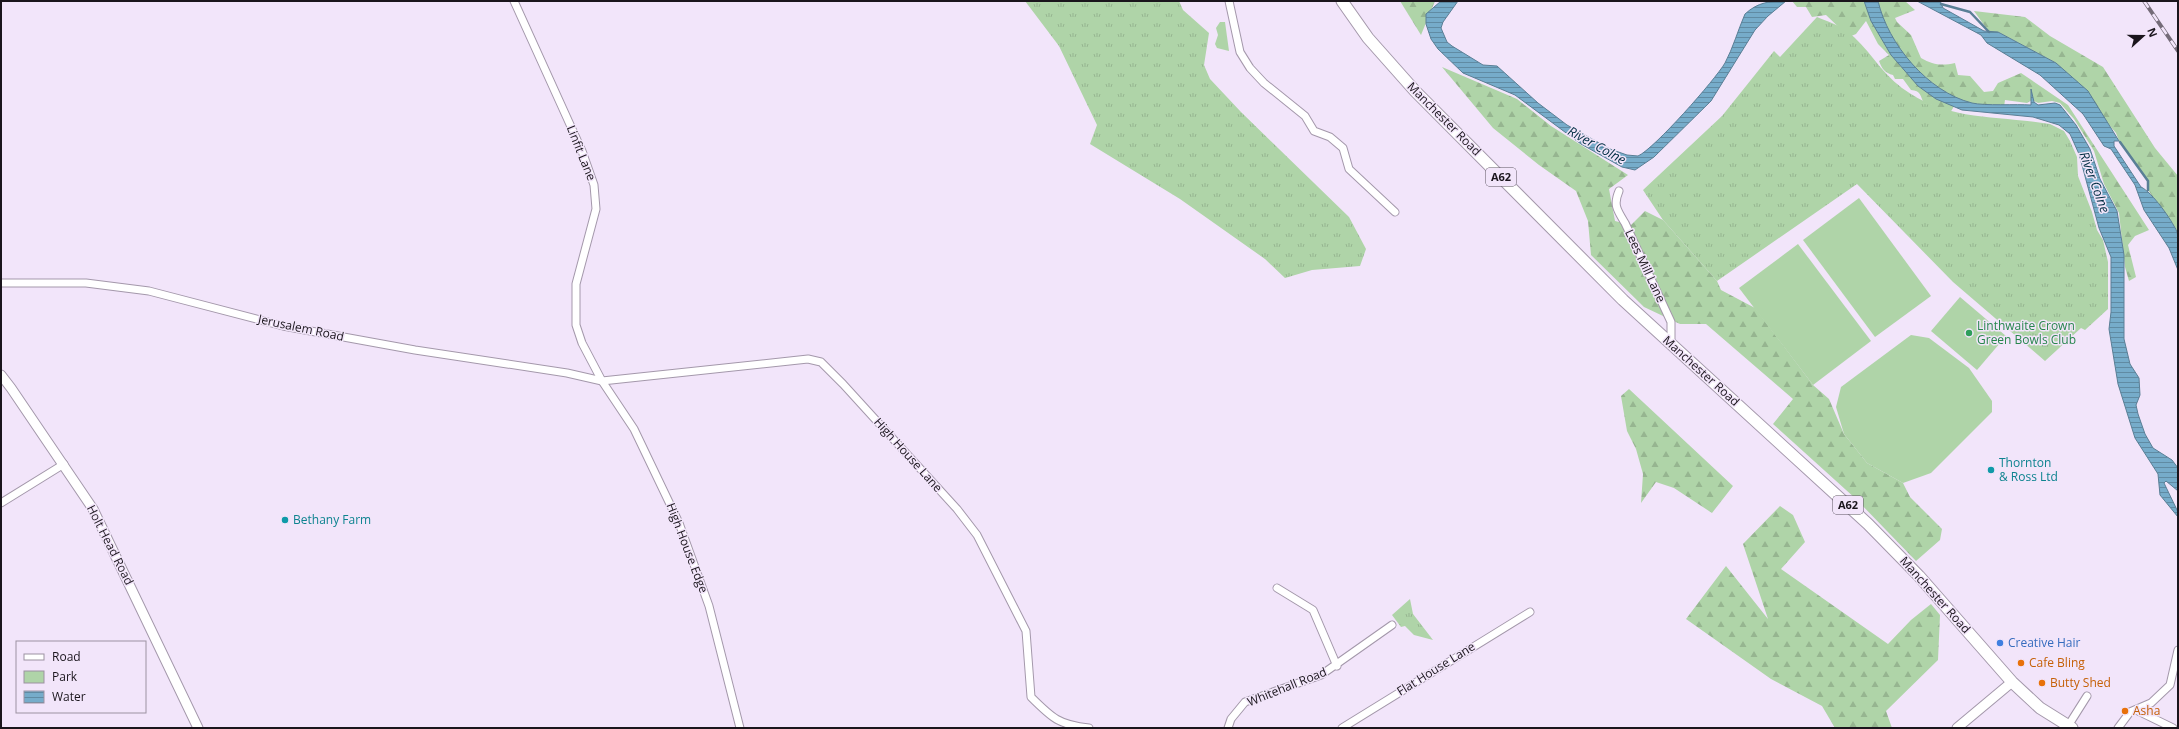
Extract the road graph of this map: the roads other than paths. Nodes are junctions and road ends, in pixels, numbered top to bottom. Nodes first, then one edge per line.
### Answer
1 (514, 1) edge
2 (1229, 1) edge
3 (1342, 1) edge
4 (1619, 191) dead end
5 (1395, 212) dead end
6 (1, 283) edge
7 (1671, 343) junction
8 (1, 375) edge
9 (602, 381) junction
10 (64, 464) junction
11 (1, 503) edge
12 (1277, 588) dead end
13 (1530, 612) dead end
14 (1392, 625) dead end
15 (2178, 650) edge
16 (1337, 666) junction
17 (2012, 682) junction
18 (2087, 696) dead end
19 (2136, 710) junction
20 (2070, 727) edge
21 (198, 728) edge
22 (740, 728) edge
23 (1089, 728) edge
24 (1228, 728) edge
25 (1342, 728) edge
26 (1957, 728) edge
27 (2118, 728) edge
28 (2173, 728) edge

1 - 9 street, Linfit Lane
2 - 5 street
3 - 7 main road, Manchester Road / A62
4 - 7 street, Lees Mill Lane
6 - 9 street, Jerusalem Road
7 - 17 main road, Manchester Road / A62
8 - 10 street, Holt Head Road
9 - 22 street, High House Edge
9 - 23 street, High House Lane
10 - 11 street
10 - 21 street, Holt Head Road
12 - 16 street
13 - 25 street, Flat House Lane
14 - 16 street, Whitehall Road
15 - 19 street
16 - 24 street, Whitehall Road
17 - 20 main road, Manchester Road / A62
17 - 26 street
18 - 20 street
19 - 27 street
19 - 28 street

